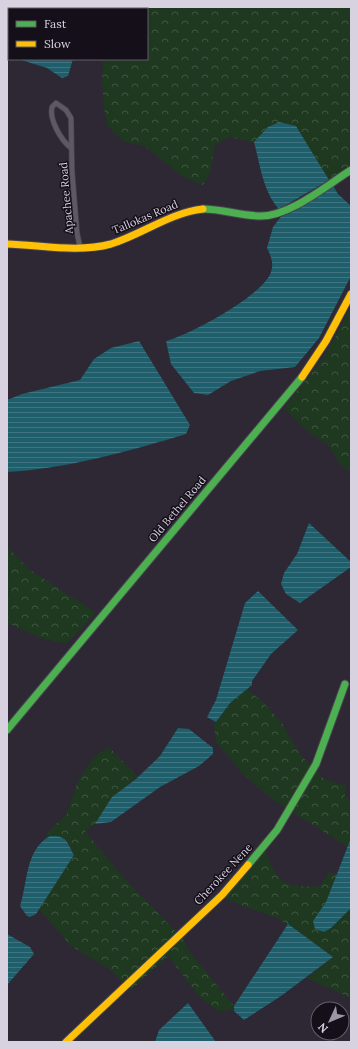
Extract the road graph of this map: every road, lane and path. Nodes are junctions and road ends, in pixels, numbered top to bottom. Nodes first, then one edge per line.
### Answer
1 (71, 148) junction
2 (351, 170) edge
3 (7, 244) edge
4 (80, 247) junction
5 (351, 294) edge
6 (345, 684) dead end
7 (7, 730) edge
8 (66, 1042) edge

1 - 1 street, Apachee Road
1 - 4 street, Apachee Road
2 - 4 street, Tallokas Road
3 - 4 street, Tallokas Road
5 - 7 street, Old Bethel Road
6 - 8 street, Cherokee Nene

